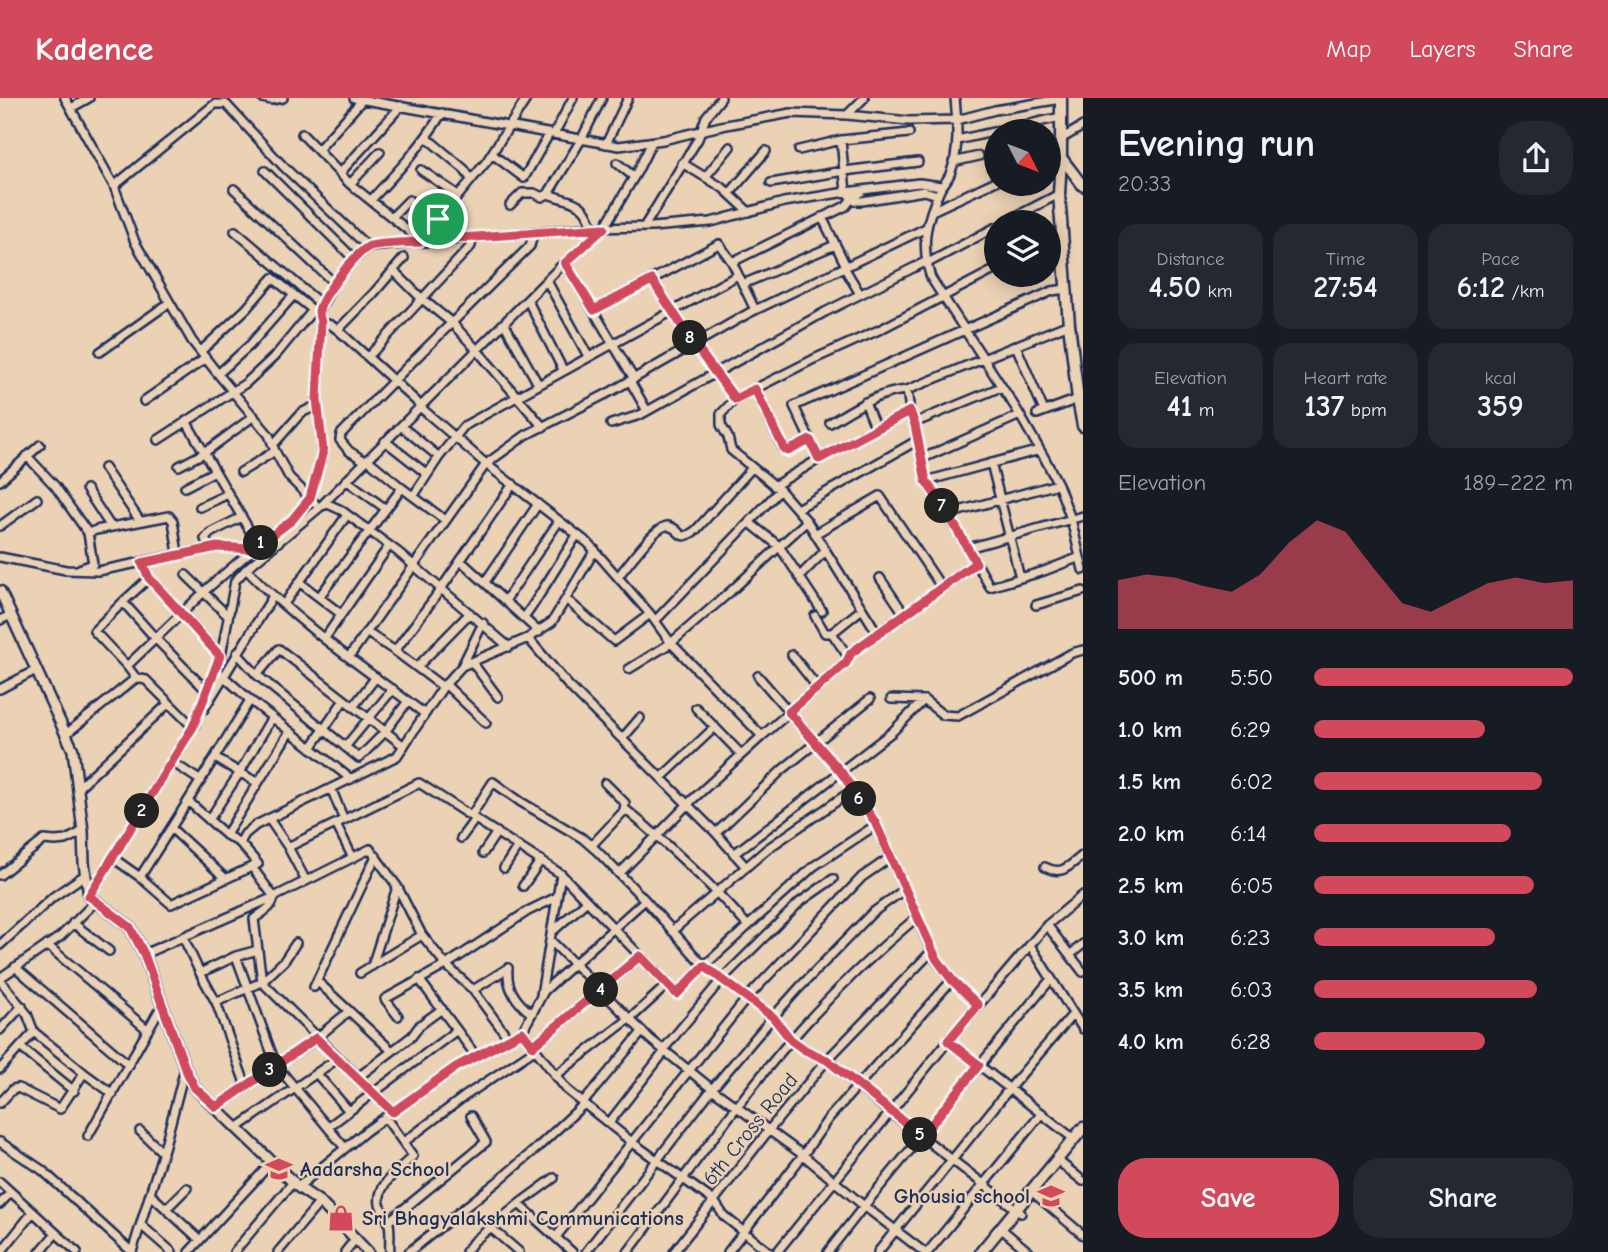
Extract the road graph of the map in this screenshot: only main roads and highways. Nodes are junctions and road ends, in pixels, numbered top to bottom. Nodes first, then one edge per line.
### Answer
1 (1061, 99) edge
2 (1080, 395) edge
3 (1083, 426) edge
4 (1083, 1128) edge
5 (1079, 1138) edge
6 (1018, 1211) junction
7 (981, 1252) edge
8 (989, 1252) edge

1 - 2 main road
2 - 3 main road
4 - 5 main road
5 - 6 main road
5 - 6 main road
6 - 7 main road
6 - 8 main road

